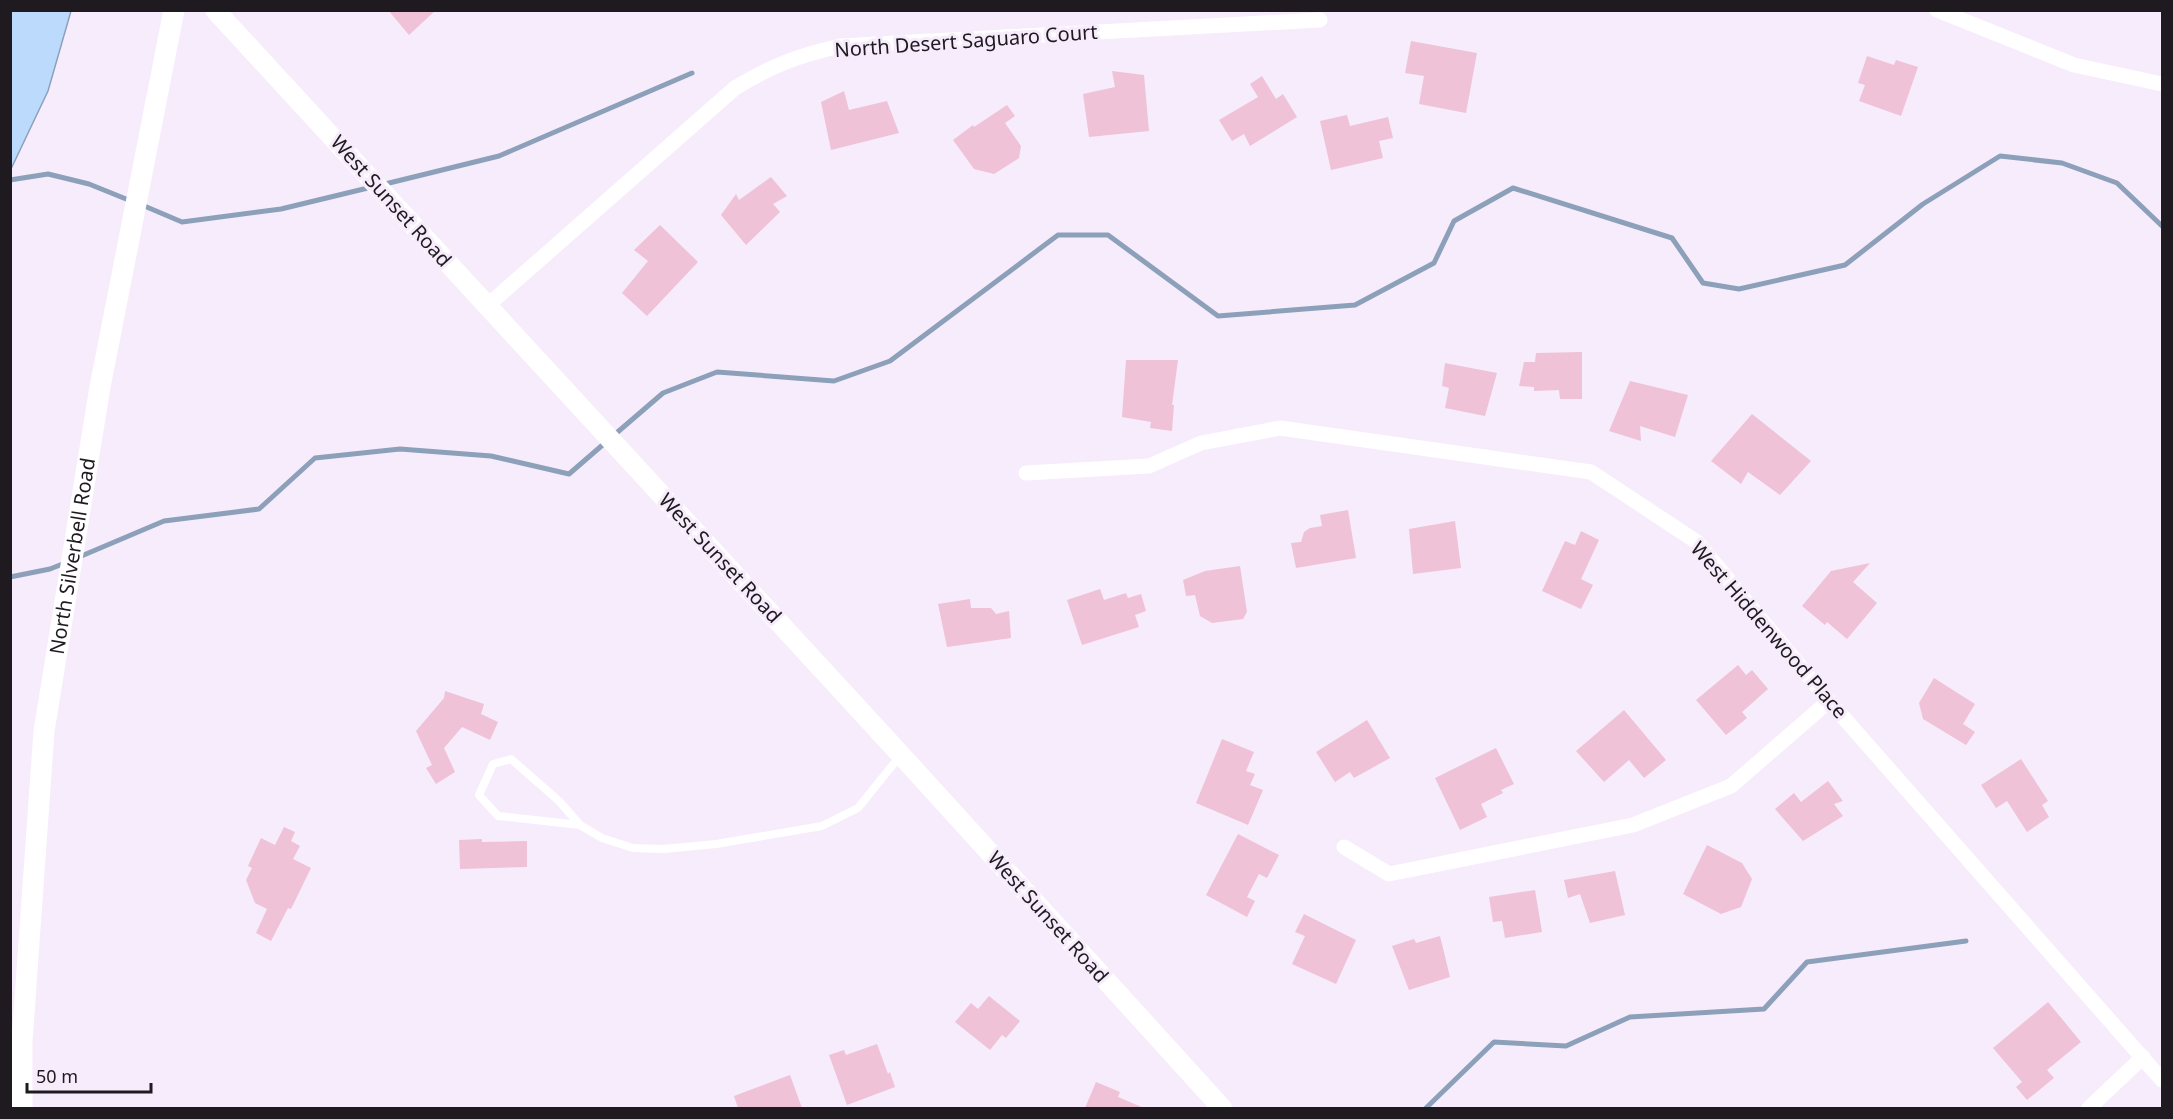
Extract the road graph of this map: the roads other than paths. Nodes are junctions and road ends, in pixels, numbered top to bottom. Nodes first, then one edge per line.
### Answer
1 (174, 10) edge
2 (215, 10) edge
3 (1937, 10) edge
4 (1320, 20) dead end
5 (2163, 84) edge
6 (487, 306) junction
7 (1026, 473) dead end
8 (1829, 701) junction
9 (901, 755) junction
10 (580, 825) junction
11 (1344, 847) dead end
12 (2143, 1057) junction
13 (2163, 1080) edge
14 (22, 1108) edge
15 (1222, 1108) edge
16 (2089, 1108) edge

1 - 14 main road, North Silverbell Road
2 - 6 street, West Sunset Road
3 - 5 street
4 - 6 street, North Desert Saguaro Court
6 - 9 street, West Sunset Road
7 - 8 street, West Hiddenwood Place
8 - 11 street
8 - 12 street, West Hiddenwood Place
9 - 10 lane
9 - 15 street, West Sunset Road
10 - 10 lane
12 - 13 street, West Hiddenwood Place
12 - 16 street

